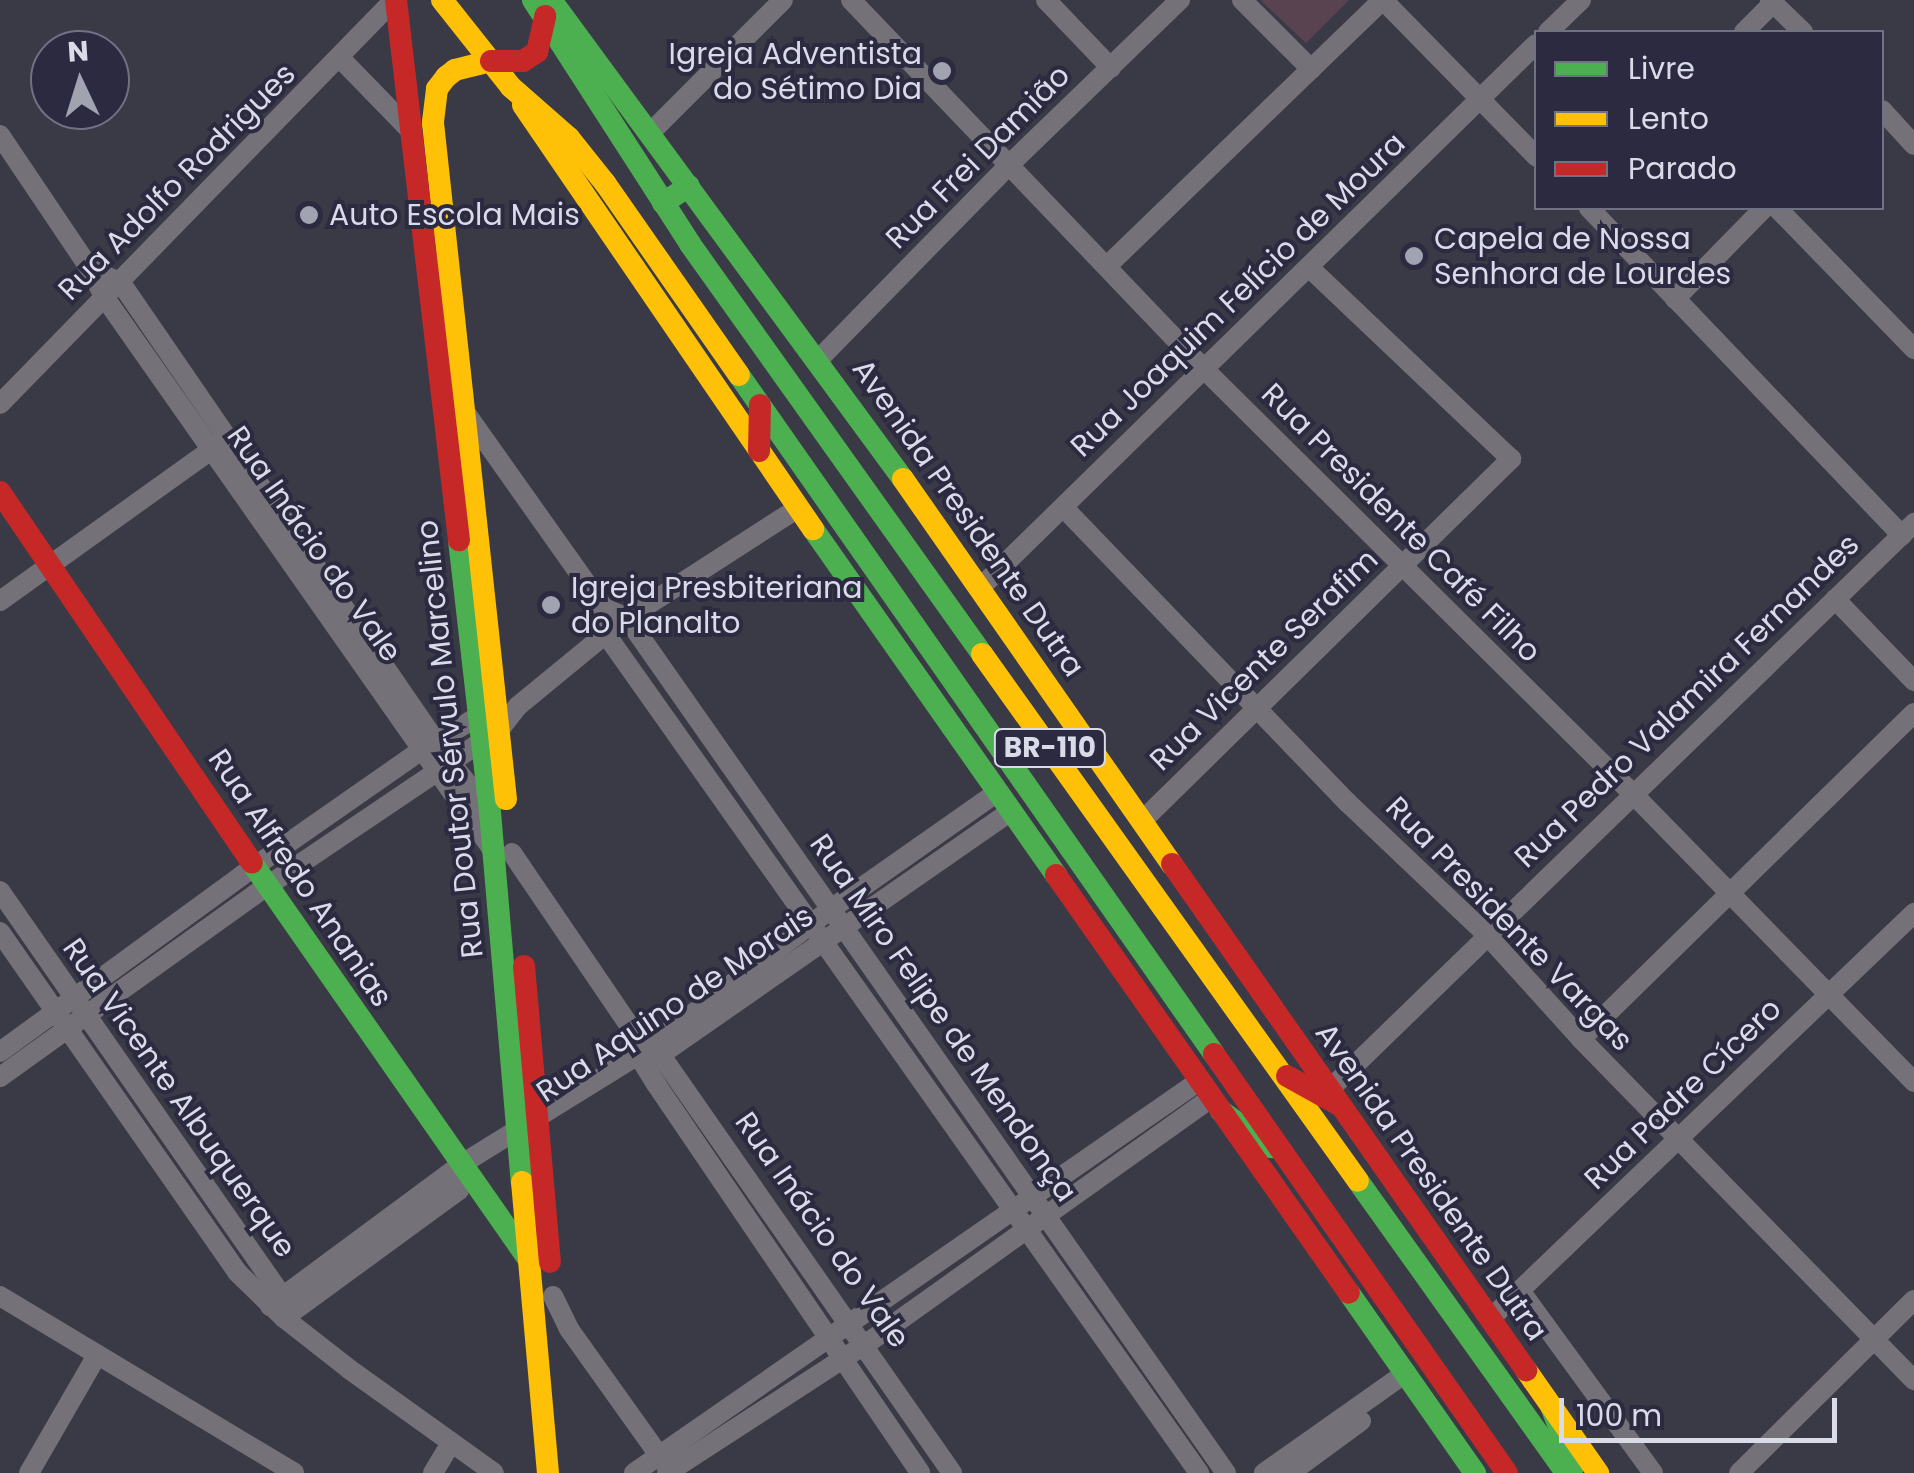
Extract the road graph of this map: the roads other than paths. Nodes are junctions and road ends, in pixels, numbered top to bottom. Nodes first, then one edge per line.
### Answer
1 (395, 0) edge
2 (442, 0) edge
3 (783, 0) edge
4 (851, 0) edge
5 (1046, 0) edge
6 (1180, 0) edge
7 (1242, 0) edge
8 (1382, 0) edge
9 (1579, 1) edge
10 (1771, 2) edge
11 (543, 5) edge
12 (1550, 30) edge
13 (1746, 30) edge
14 (1801, 30) edge
15 (1534, 46) edge
16 (341, 59) junction
17 (492, 62) junction
18 (1110, 68) junction
19 (1311, 69) junction
20 (511, 87) junction
21 (1478, 101) junction
22 (1884, 112) edge
23 (411, 131) junction
24 (650, 134) junction
25 (0, 135) edge
26 (1914, 145) edge
27 (1534, 154) edge
28 (1009, 165) junction
29 (689, 186) junction
30 (663, 203) junction
31 (1591, 210) edge
32 (1762, 210) edge
33 (1779, 210) edge
34 (1107, 266) junction
35 (1310, 268) junction
36 (90, 269) junction
37 (122, 284) junction
38 (104, 298) junction
39 (1675, 300) junction
40 (1914, 349) edge
41 (819, 359) junction
42 (1206, 370) junction
43 (0, 404) edge
44 (760, 405) junction
45 (464, 411) junction
46 (220, 443) junction
47 (759, 450) junction
48 (0, 492) edge
49 (798, 508) junction
50 (1064, 508) junction
51 (0, 525) edge
52 (1908, 529) edge
53 (1402, 567) junction
54 (43, 572) junction
55 (980, 588) junction
56 (1835, 600) junction
57 (0, 601) edge
58 (604, 608) junction
59 (627, 618) junction
60 (605, 634) junction
61 (1914, 681) edge
62 (1258, 709) junction
63 (1914, 713) edge
64 (495, 719) junction
65 (700, 726) junction
66 (679, 739) junction
67 (428, 746) junction
68 (443, 768) junction
69 (1634, 795) junction
70 (1003, 802) junction
71 (490, 812) junction
72 (1143, 820) junction
73 (502, 852) junction
74 (255, 881) junction
75 (0, 892) edge
76 (1728, 895) junction
77 (1914, 913) edge
78 (836, 917) junction
79 (818, 930) junction
80 (0, 932) edge
81 (1488, 936) junction
82 (1828, 996) junction
83 (73, 999) junction
84 (55, 1012) junction
85 (86, 1017) junction
86 (68, 1030) junction
87 (1581, 1039) junction
88 (0, 1052) edge
89 (650, 1055) junction
90 (1278, 1071) junction
91 (0, 1077) edge
92 (1914, 1082) edge
93 (1210, 1097) junction
94 (1335, 1098) junction
95 (533, 1126) junction
96 (1679, 1139) junction
97 (1289, 1160) junction
98 (456, 1176) junction
99 (210, 1196) junction
100 (1032, 1196) junction
101 (191, 1207) junction
102 (1011, 1210) junction
103 (1045, 1215) junction
104 (1024, 1230) junction
105 (532, 1265) junction
106 (918, 1273) junction
107 (1522, 1292) junction
108 (0, 1296) edge
109 (933, 1296) junction
110 (1914, 1300) edge
111 (282, 1308) junction
112 (553, 1308) junction
113 (1492, 1318) junction
114 (850, 1320) junction
115 (826, 1337) junction
116 (1874, 1340) junction
117 (866, 1344) junction
118 (97, 1356) junction
119 (843, 1359) junction
120 (1409, 1379) junction
121 (1914, 1380) edge
122 (1551, 1406) junction
123 (450, 1445) junction
124 (665, 1466) edge
125 (29, 1473) edge
126 (294, 1473) edge
127 (434, 1473) edge
128 (494, 1473) edge
129 (548, 1473) edge
130 (566, 1473) edge
131 (634, 1473) edge
132 (920, 1473) edge
133 (952, 1473) edge
134 (1199, 1473) edge
135 (1226, 1473) edge
136 (1264, 1473) edge
137 (1290, 1473) edge
138 (1474, 1473) edge
139 (1507, 1473) edge
140 (1566, 1473) edge
141 (1577, 1473) edge
142 (1598, 1473) edge
143 (1653, 1473) edge
144 (1740, 1473) edge

1 - 16 street, Rua Adolfo Rodrigues
1 - 23 main road, Rua Doutor Sérvulo Marcelino
2 - 17 main road, BR-110
3 - 24 street
4 - 28 street, Rua Presidente Café Filho
5 - 18 street
6 - 18 street, Rua Frei Damião
7 - 19 street
8 - 19 street
8 - 21 street
9 - 12 street
10 - 13 street
10 - 14 street
11 - 17 main road, Rua Doutor Sérvulo Marcelino
11 - 24 main road, Avenida Presidente Dutra
11 - 30 main road, Avenida Presidente Dutra / BR-110
15 - 21 street, Rua Joaquim Felício de Moura
16 - 23 street
16 - 37 street, Rua Adolfo Rodrigues
17 - 20 main road, BR-110
17 - 45 main road, Rua Doutor Sérvulo Marcelino
18 - 28 street, Rua Frei Damião
19 - 34 street
20 - 44 main road, BR-110
20 - 47 main road
21 - 27 street
21 - 35 street, Rua Joaquim Felício de Moura
22 - 26 street
23 - 64 main road, Rua Doutor Sérvulo Marcelino
24 - 29 main road, Avenida Presidente Dutra
25 - 36 street, Rua Inácio do Vale
28 - 34 street, Rua Presidente Café Filho
28 - 41 street, Rua Frei Damião
29 - 30 main road
29 - 41 main road, Avenida Presidente Dutra
30 - 90 main road, Avenida Presidente Dutra / BR-110
31 - 39 street
32 - 39 street
33 - 40 street
34 - 42 street, Rua Presidente Café Filho
35 - 42 street, Rua Joaquim Felício de Moura
35 - 53 street, Rua Vicente Serafim
36 - 37 street, Rua Inácio do Vale
36 - 38 street, Rua Inácio do Vale
37 - 38 street, Rua Adolfo Rodrigues
37 - 46 street, Rua Inácio do Vale
38 - 43 street, Rua Adolfo Rodrigues
38 - 46 street, Rua Inácio do Vale
39 - 52 street
41 - 55 main road, Avenida Presidente Dutra
42 - 50 street, Rua Joaquim Felício de Moura
42 - 53 street, Rua Presidente Café Filho
44 - 47 main road
44 - 97 main road, BR-110
45 - 58 street
45 - 64 main road, Rua Doutor Sérvulo Marcelino
46 - 54 street
46 - 67 street, Rua Inácio do Vale
47 - 49 main road
48 - 54 main road, Rua Alfredo Ananias
49 - 59 street
49 - 70 main road
50 - 55 street, Rua Joaquim Felício de Moura
50 - 62 street, Rua Presidente Vargas
51 - 54 main road, Rua Alfredo Ananias
52 - 56 street, Rua Pedro Valamira Fernandes
53 - 62 street, Rua Vicente Serafim
53 - 69 street, Rua Presidente Café Filho
54 - 57 street
54 - 74 main road, Rua Alfredo Ananias
55 - 72 main road, Avenida Presidente Dutra
56 - 61 street
56 - 69 street, Rua Pedro Valamira Fernandes
58 - 59 street
58 - 60 street
59 - 60 street
59 - 65 street, Rua Miro Felipe de Mendonça
60 - 64 street
60 - 66 street, Rua Miro Felipe de Mendonça
62 - 72 street, Rua Vicente Serafim
62 - 81 street, Rua Presidente Vargas
63 - 76 street
64 - 67 street
64 - 68 street
64 - 71 main road, Rua Doutor Sérvulo Marcelino
64 - 73 main road, Rua Doutor Sérvulo Marcelino
65 - 66 street
65 - 78 street, Rua Miro Felipe de Mendonça
66 - 79 street, Rua Miro Felipe de Mendonça
67 - 68 street, Rua Inácio do Vale
67 - 74 street
68 - 71 street, Rua Inácio do Vale
68 - 73 street, Rua Inácio do Vale
68 - 74 street
69 - 76 street, Rua Presidente Café Filho
69 - 81 street, Rua Pedro Valamira Fernandes
70 - 78 street, Rua Aquino de Morais
70 - 93 main road
71 - 73 main road, Rua Doutor Sérvulo Marcelino
72 - 94 main road, Avenida Presidente Dutra
73 - 89 street, Rua Inácio do Vale
73 - 95 main road, Rua Doutor Sérvulo Marcelino
74 - 83 street
74 - 85 street
74 - 98 main road, Rua Alfredo Ananias
75 - 83 street, Rua Vicente Albuquerque
76 - 82 street, Rua Presidente Café Filho
76 - 87 street
77 - 82 street, Rua Padre Cícero
78 - 79 street, Rua Aquino de Morais
78 - 100 street, Rua Miro Felipe de Mendonça
79 - 89 street, Rua Aquino de Morais
79 - 102 street, Rua Miro Felipe de Mendonça
80 - 84 street, Rua Vicente Albuquerque
81 - 87 street, Rua Presidente Vargas
81 - 94 street, Rua Pedro Valamira Fernandes
82 - 92 street, Rua Presidente Café Filho
82 - 96 street, Rua Padre Cícero
83 - 84 street
83 - 85 street, Rua Vicente Albuquerque
84 - 86 street, Rua Vicente Albuquerque
84 - 88 street
85 - 86 street
85 - 99 street, Rua Vicente Albuquerque
86 - 91 street
86 - 101 street, Rua Vicente Albuquerque
87 - 96 street, Rua Presidente Vargas
89 - 95 street, Rua Aquino de Morais
89 - 114 street, Rua Inácio do Vale
89 - 115 street, Rua Inácio do Vale
90 - 94 main road
90 - 140 main road, Avenida Presidente Dutra / BR-110
93 - 97 main road
93 - 100 street
93 - 103 street
93 - 120 main road
94 - 113 main road, Avenida Presidente Dutra
95 - 98 street, Rua Aquino de Morais
95 - 105 main road, Rua Doutor Sérvulo Marcelino
95 - 112 main road, Rua Doutor Sérvulo Marcelino
96 - 107 street, Rua Padre Cícero
96 - 116 street, Rua Presidente Vargas
97 - 139 main road, BR-110
98 - 105 main road, Rua Alfredo Ananias
98 - 111 street, Rua Aquino de Morais
98 - 112 main road, Rua Alfredo Ananias
99 - 101 street
99 - 111 street, Rua Vicente Albuquerque
100 - 102 street
100 - 103 street, Rua Miro Felipe de Mendonça
101 - 111 street, Rua Vicente Albuquerque
102 - 104 street, Rua Miro Felipe de Mendonça
102 - 106 street
103 - 104 street
103 - 135 street, Rua Miro Felipe de Mendonça
104 - 109 street
104 - 134 street, Rua Miro Felipe de Mendonça
105 - 112 main road, Rua Alfredo Ananias
106 - 109 street
106 - 114 street
107 - 113 street, Rua Padre Cícero
107 - 143 street, Avenida Presidente Dutra
108 - 118 street
109 - 117 street
110 - 116 street
111 - 123 street, Rua Vicente Albuquerque
112 - 124 street
112 - 129 main road, Rua Doutor Sérvulo Marcelino
112 - 130 main road, Rua Doutor Sérvulo Marcelino
113 - 122 main road, Avenida Presidente Dutra
114 - 115 street
114 - 117 street, Rua Inácio do Vale
115 - 119 street, Rua Inácio do Vale
115 - 124 street
116 - 121 street, Rua Presidente Vargas
116 - 144 street
117 - 119 street
117 - 133 street, Rua Inácio do Vale
118 - 125 street
118 - 126 street
119 - 124 street
119 - 132 street, Rua Inácio do Vale
120 - 136 street
120 - 137 street
120 - 138 main road
122 - 141 main road
122 - 142 main road, Avenida Presidente Dutra
123 - 127 street
123 - 128 street, Rua Vicente Albuquerque
124 - 131 street

